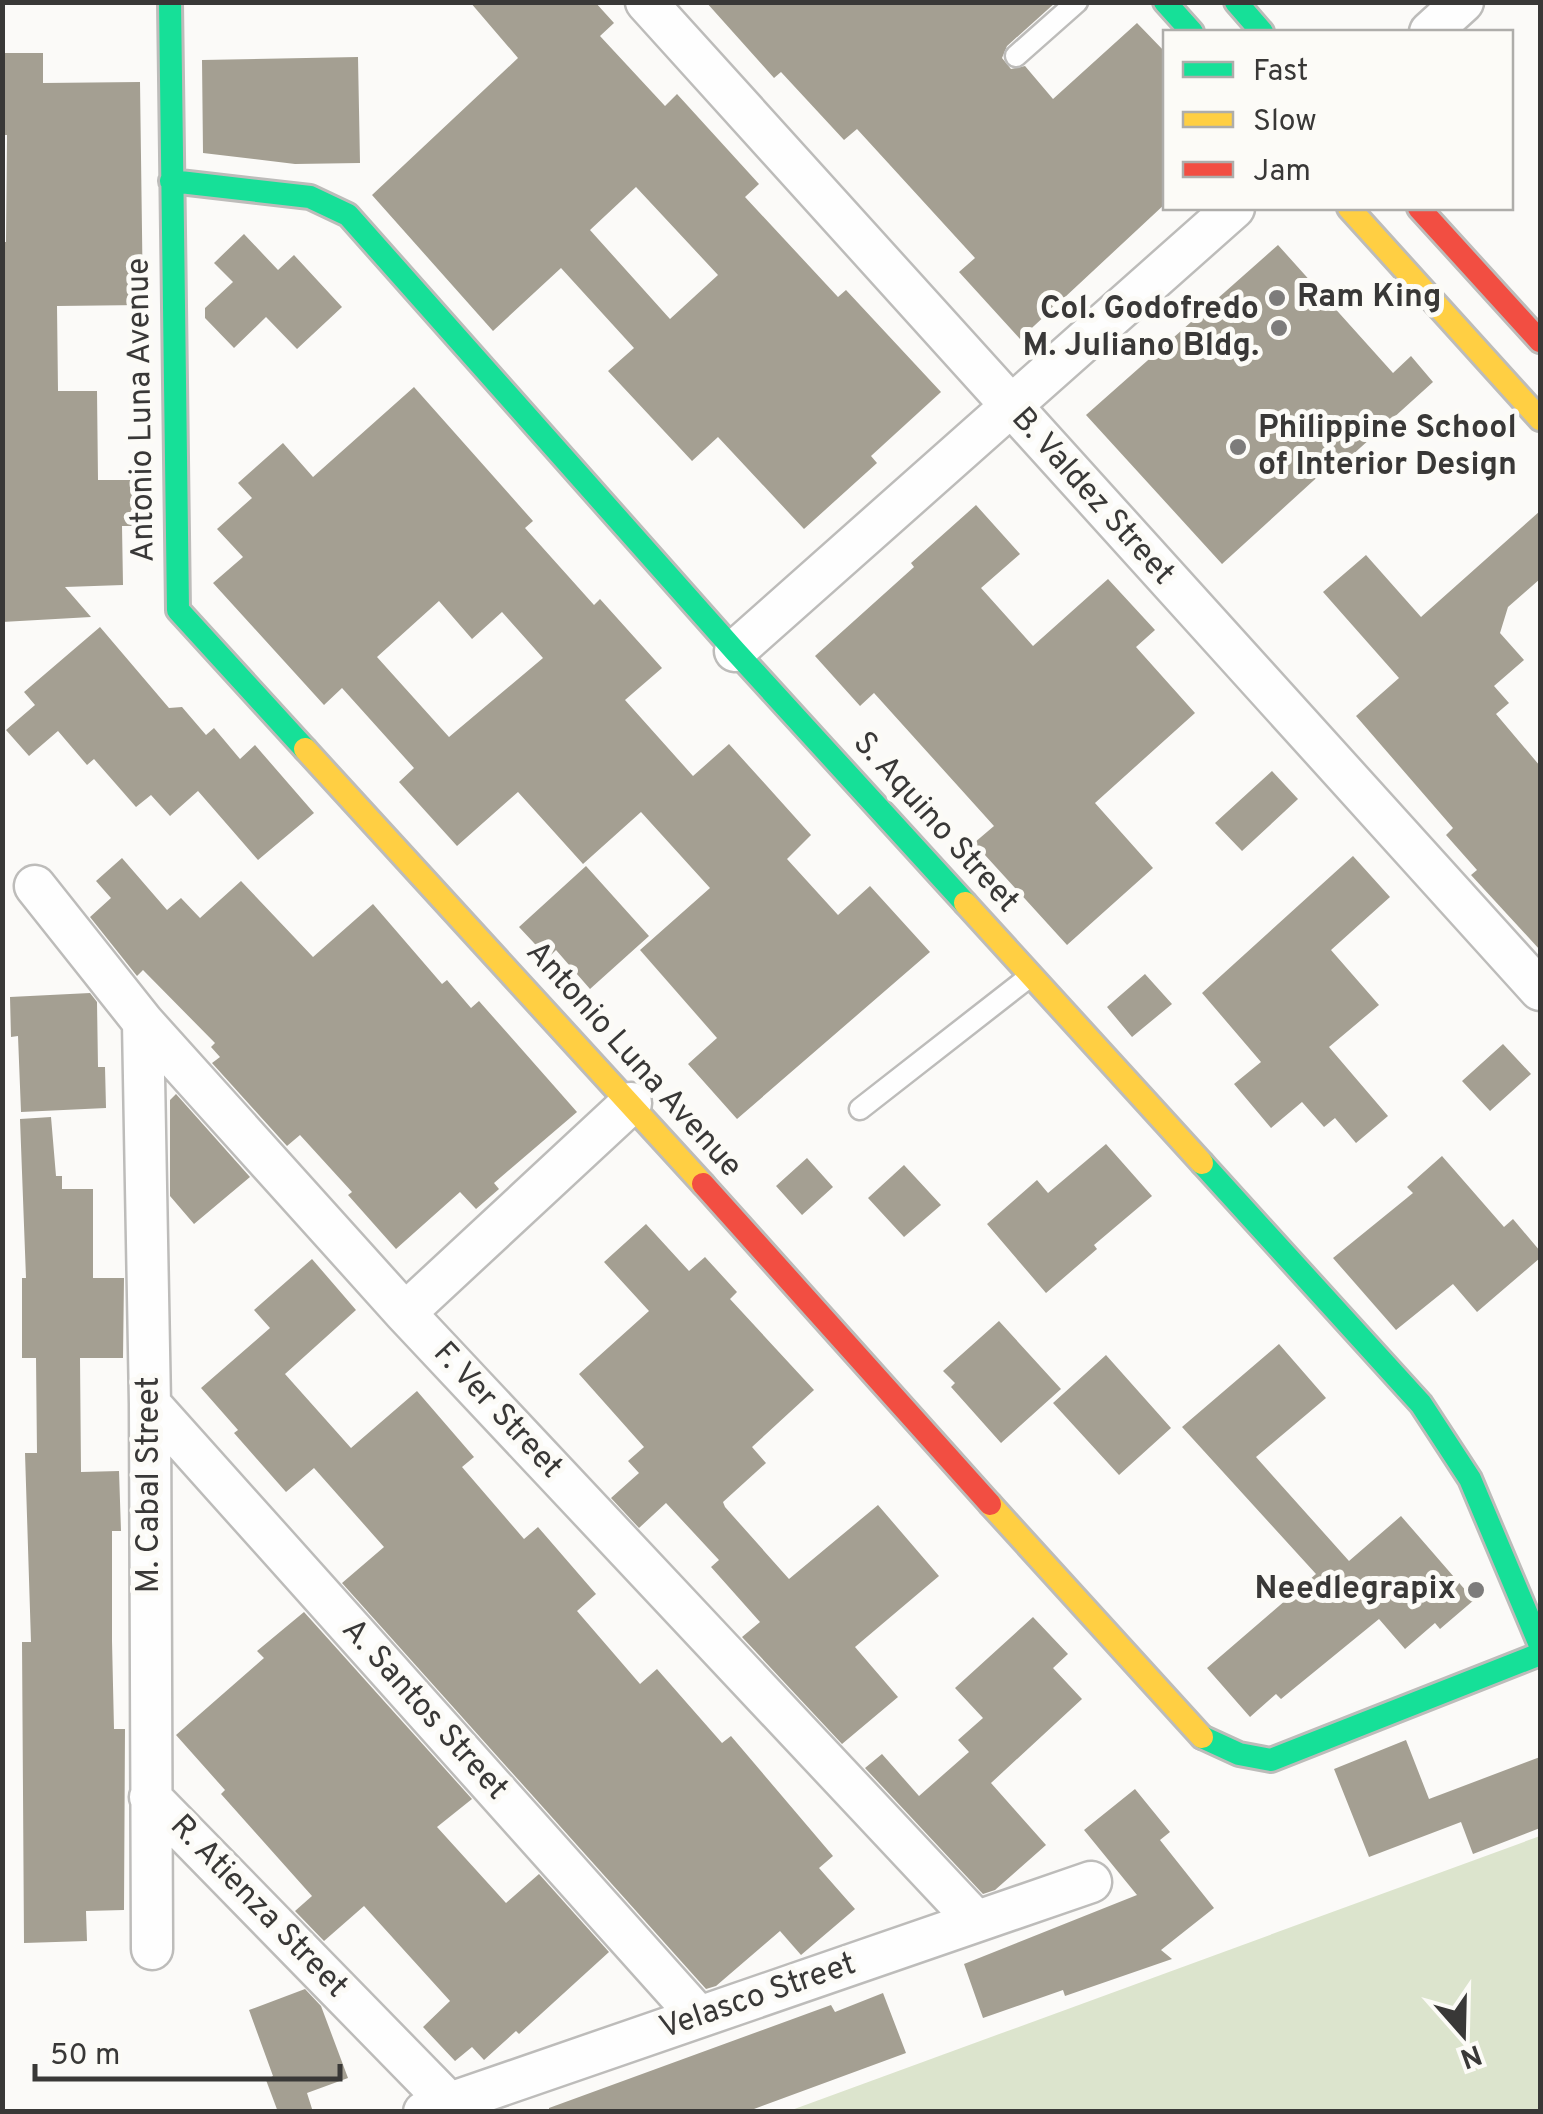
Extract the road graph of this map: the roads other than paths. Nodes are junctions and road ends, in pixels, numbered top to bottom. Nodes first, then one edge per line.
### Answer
1 (170, 2) edge
2 (646, 2) edge
3 (1077, 2) edge
4 (1165, 2) edge
5 (1236, 2) edge
6 (1463, 2) edge
7 (1190, 30) edge
8 (1260, 30) edge
9 (1432, 30) edge
10 (1016, 56) dead end
11 (171, 181) junction
12 (1232, 210) edge
13 (1350, 210) edge
14 (1421, 210) edge
15 (1540, 340) edge
16 (1012, 408) junction
17 (1540, 419) edge
18 (735, 651) junction
19 (34, 886) dead end
20 (1030, 976) junction
21 (1540, 990) edge
22 (143, 1022) junction
23 (630, 1104) junction
24 (860, 1109) dead end
25 (405, 1313) junction
26 (150, 1404) junction
27 (1540, 1645) edge
28 (1540, 1654) edge
29 (150, 1796) junction
30 (1091, 1882) dead end
31 (976, 1921) junction
32 (152, 1948) dead end
33 (699, 2017) junction
34 (437, 2107) edge

1 - 11 street, Antonio Luna Avenue
2 - 16 street, B. Valdez Street
3 - 10 lane
4 - 7 street
5 - 8 street
6 - 9 street
11 - 18 street, S. Aquino Street
11 - 23 street, Antonio Luna Avenue
12 - 16 street
13 - 17 street
14 - 15 street
16 - 18 street
16 - 21 street, B. Valdez Street
18 - 20 street, S. Aquino Street
19 - 22 street, F. Ver Street
20 - 24 lane
20 - 27 street, S. Aquino Street
22 - 25 street, F. Ver Street
22 - 26 street, M. Cabal Street
23 - 25 street
23 - 28 street, Antonio Luna Avenue
25 - 31 street, F. Ver Street
26 - 29 street, M. Cabal Street
26 - 33 street, A. Santos Street
29 - 32 street, M. Cabal Street
29 - 34 street, R. Atienza Street
30 - 31 street, Velasco Street
31 - 33 street, Velasco Street
33 - 34 street, Velasco Street

